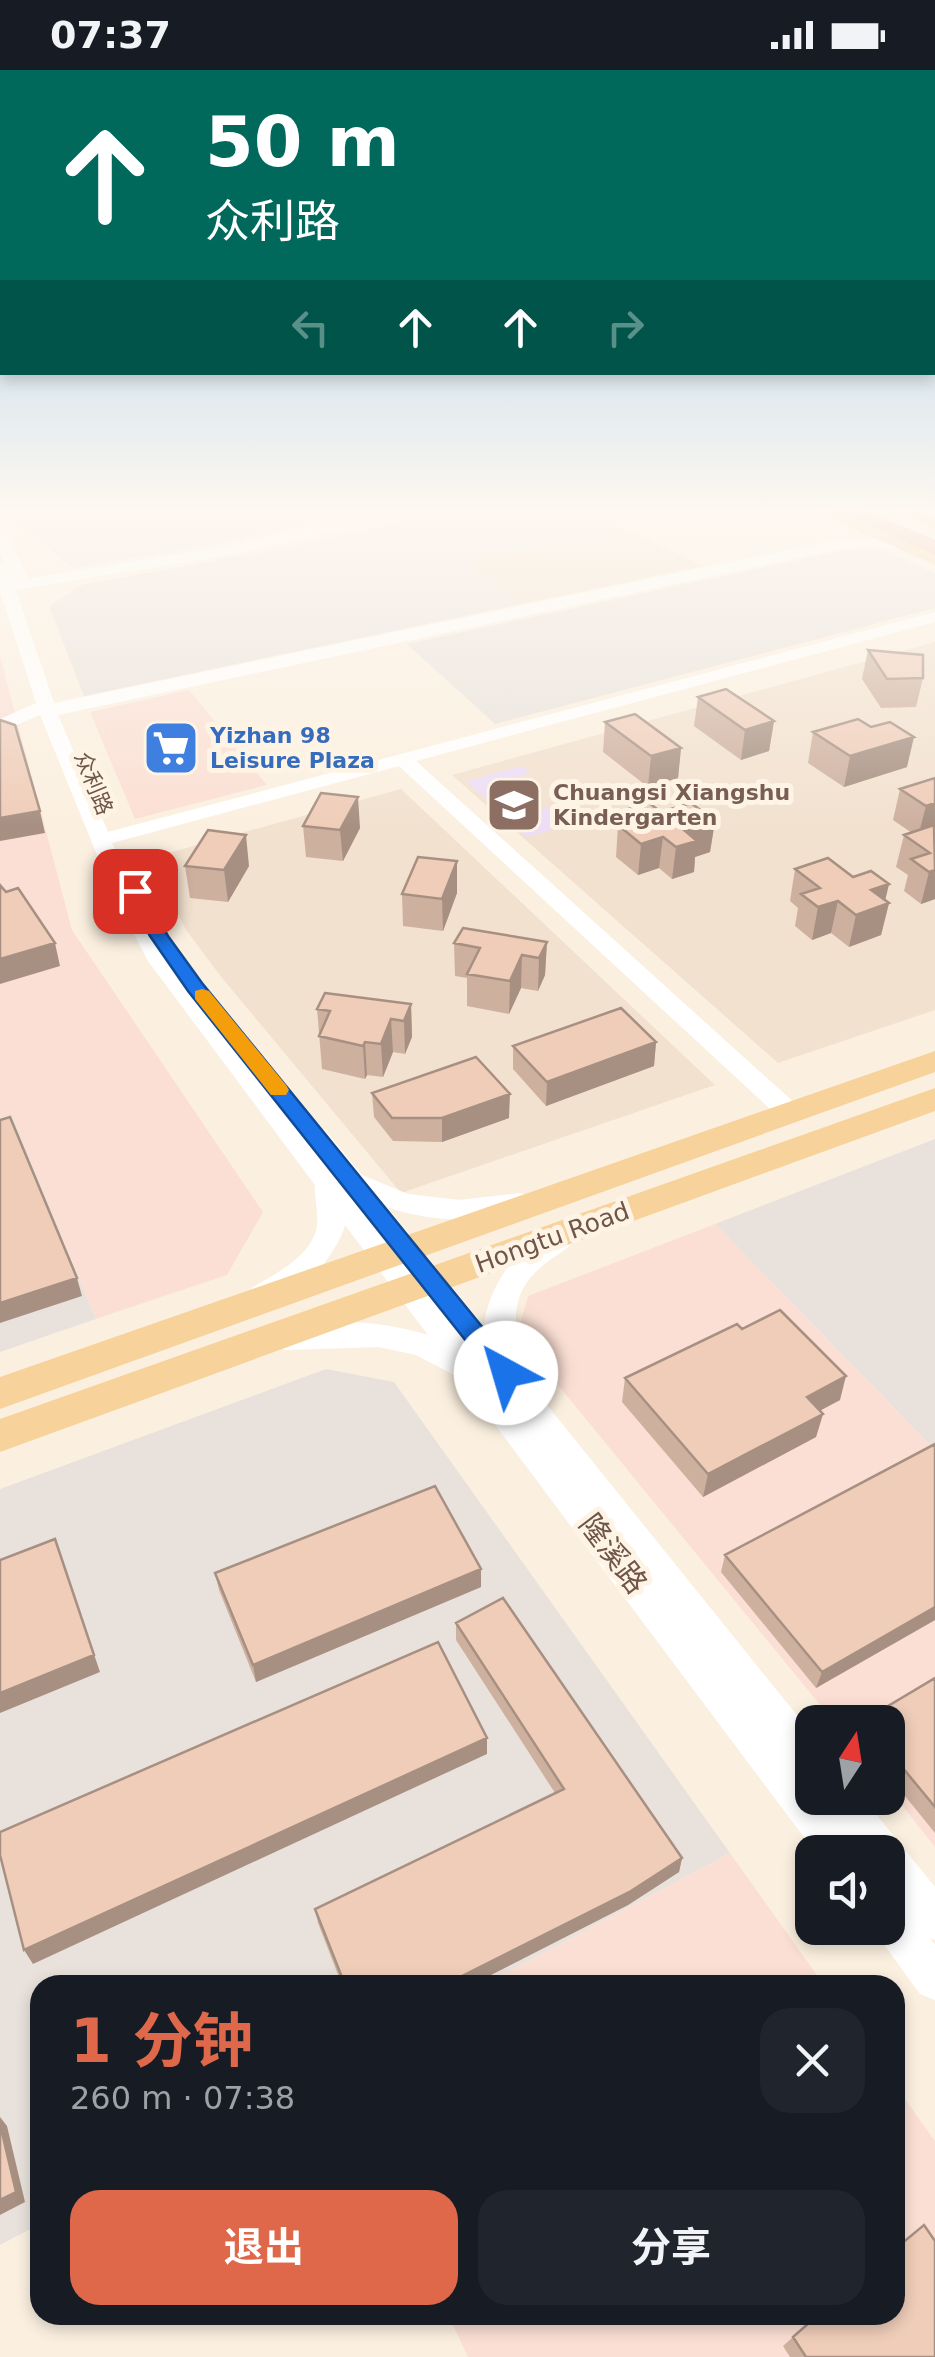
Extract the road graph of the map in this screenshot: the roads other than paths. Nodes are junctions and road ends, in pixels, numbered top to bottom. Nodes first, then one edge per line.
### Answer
1 (21, 614) edge
2 (508, 614) edge
3 (935, 617) edge
4 (935, 633) edge
5 (53, 709) junction
6 (0, 726) edge
7 (410, 766) junction
8 (111, 847) junction
9 (935, 1061) edge
10 (935, 1098) edge
11 (790, 1113) junction
12 (334, 1173) junction
13 (556, 1196) junction
14 (574, 1230) junction
15 (397, 1253) junction
16 (421, 1285) junction
17 (240, 1309) junction
18 (259, 1343) junction
19 (495, 1378) junction
20 (0, 1393) edge
21 (0, 1436) edge
22 (795, 1742) edge
23 (853, 1815) edge
24 (827, 1835) edge
25 (869, 1835) edge
26 (905, 1881) edge
27 (935, 1920) edge
28 (905, 1939) edge
29 (935, 1979) edge

1 - 5 street, 众利路
2 - 5 street
3 - 7 street
4 - 7 street
5 - 6 street
5 - 8 street, 众利路
7 - 8 street
7 - 11 street
8 - 12 street, 众利路
9 - 11 main road, Hongtu Road
10 - 14 main road, Hongtu Road
11 - 13 main road, Hongtu Road
12 - 13 street
12 - 15 street, 众利路
12 - 17 street
13 - 15 main road, Hongtu Road
14 - 16 main road, Hongtu Road
14 - 19 street
15 - 16 street, 隆溪路
15 - 17 main road, Hongtu Road
16 - 18 main road, Hongtu Road
16 - 19 street, 隆溪路
17 - 20 main road, Hongtu Road
18 - 19 street
18 - 21 main road, Hongtu Road
19 - 22 street, 隆溪路
19 - 24 street, 隆溪路
23 - 25 street
26 - 27 street
28 - 29 street

